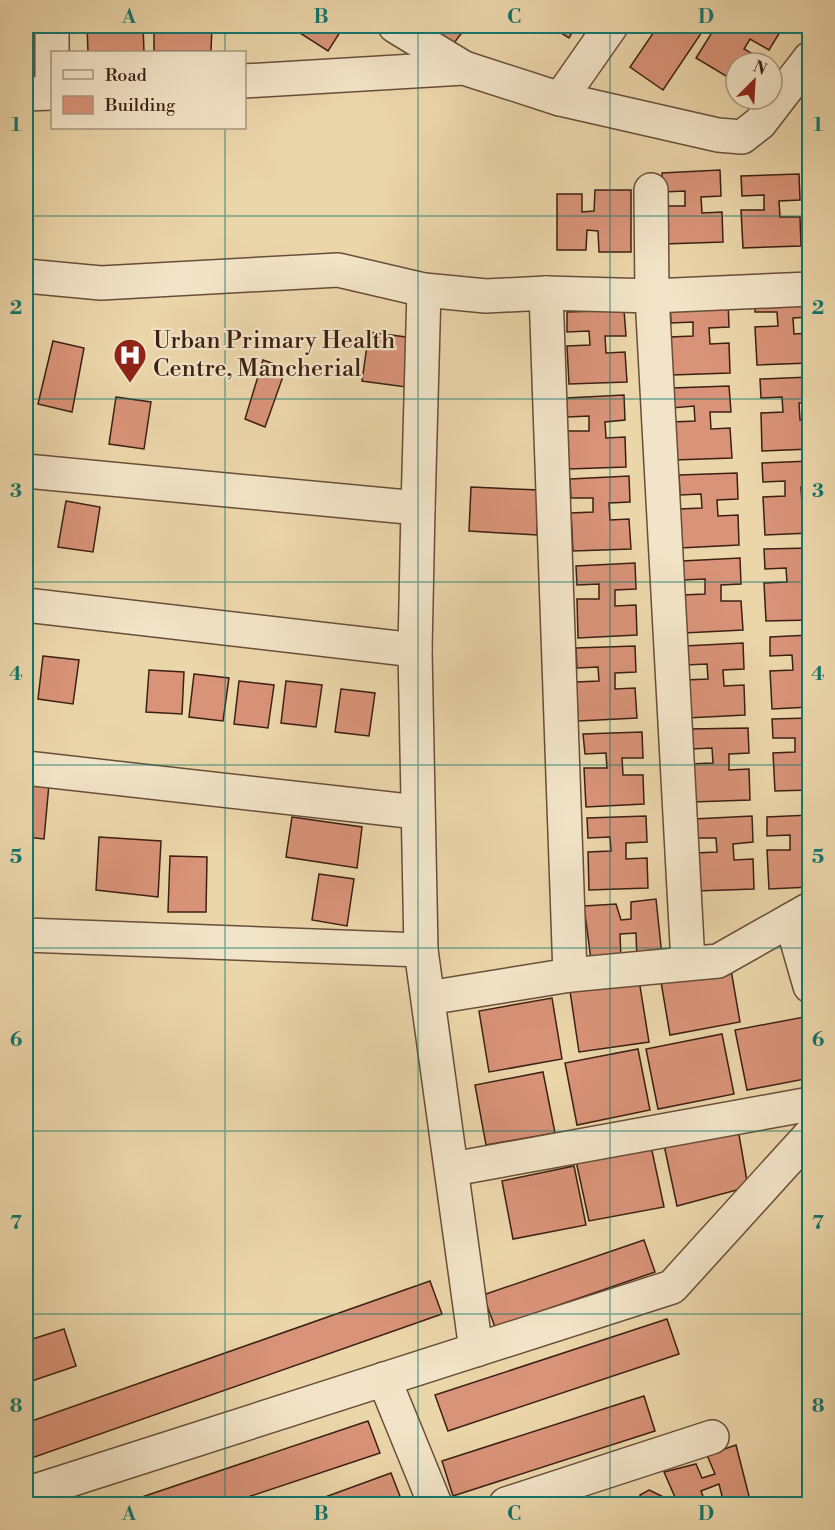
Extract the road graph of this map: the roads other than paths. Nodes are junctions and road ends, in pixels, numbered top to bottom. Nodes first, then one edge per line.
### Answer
1 (52, 26) edge
2 (395, 26) edge
3 (611, 26) edge
4 (52, 51) edge
5 (810, 58) edge
6 (464, 68) junction
7 (246, 81) edge
8 (51, 93) edge
9 (26, 94) edge
10 (560, 99) junction
11 (651, 190) dead end
12 (26, 276) edge
13 (810, 289) edge
14 (424, 290) junction
15 (546, 294) junction
16 (652, 296) junction
17 (26, 471) edge
18 (417, 508) junction
19 (26, 605) edge
20 (415, 650) junction
21 (26, 768) edge
22 (417, 812) junction
23 (800, 914) edge
24 (26, 936) edge
25 (421, 950) junction
26 (688, 963) junction
27 (570, 975) junction
28 (810, 986) edge
29 (428, 998) junction
30 (810, 1104) edge
31 (810, 1135) edge
32 (453, 1169) junction
33 (476, 1350) junction
34 (384, 1379) junction
35 (712, 1437) dead end
36 (26, 1494) edge
37 (435, 1504) edge
38 (506, 1504) edge

1 - 4 street
2 - 6 street
3 - 10 street
5 - 10 street
6 - 7 street
6 - 10 street
8 - 9 street
11 - 16 street
12 - 14 street
13 - 16 street
14 - 15 street
14 - 18 street
15 - 16 street
15 - 27 street
16 - 26 street
17 - 18 street
18 - 20 street
19 - 20 street
20 - 22 street
21 - 22 street
22 - 25 street
23 - 26 street
23 - 28 street
24 - 25 street
25 - 29 street
26 - 27 street
27 - 29 street
29 - 32 street
30 - 32 street
31 - 33 street
32 - 33 street
33 - 34 street
34 - 36 street
34 - 37 street
35 - 38 street

